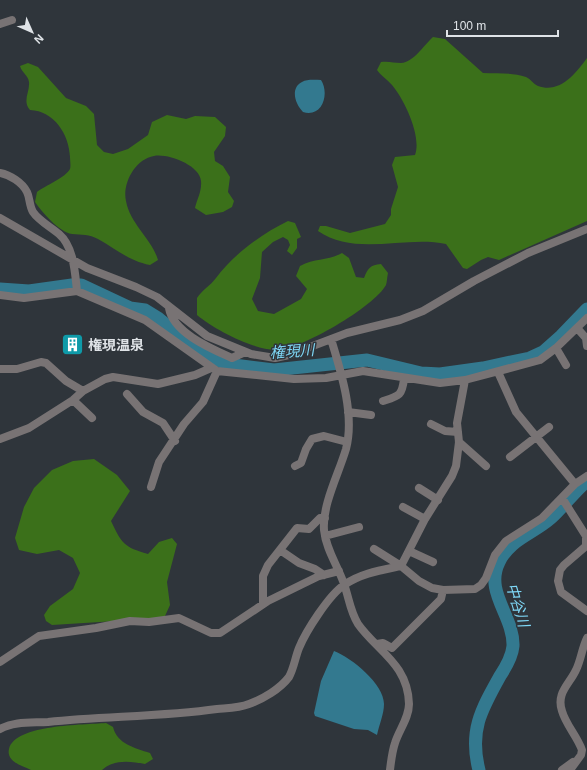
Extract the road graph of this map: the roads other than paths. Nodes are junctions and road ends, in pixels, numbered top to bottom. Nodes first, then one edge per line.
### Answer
1 (12, 20) dead end
2 (0, 24) edge
3 (0, 173) edge
4 (0, 218) edge
5 (587, 229) edge
6 (72, 260) junction
7 (76, 287) junction
8 (0, 295) edge
9 (169, 306) junction
10 (587, 318) edge
11 (576, 328) junction
12 (331, 339) junction
13 (189, 343) junction
14 (587, 346) edge
15 (556, 348) junction
16 (245, 352) junction
17 (566, 365) dead end
18 (0, 369) edge
19 (214, 370) junction
20 (340, 372) junction
21 (498, 372) junction
22 (404, 379) junction
23 (465, 380) junction
24 (83, 391) junction
25 (127, 394) dead end
26 (73, 400) junction
27 (387, 402) dead end
28 (348, 412) junction
29 (371, 415) dead end
30 (92, 418) dead end
31 (431, 424) dead end
32 (549, 427) dead end
33 (458, 432) junction
34 (538, 437) junction
35 (0, 439) edge
36 (175, 440) junction
37 (347, 442) junction
38 (459, 442) junction
39 (510, 457) dead end
40 (295, 466) dead end
41 (486, 466) dead end
42 (587, 476) edge
43 (575, 484) junction
44 (151, 487) dead end
45 (419, 488) dead end
46 (438, 500) junction
47 (565, 501) junction
48 (403, 508) dead end
49 (325, 518) junction
50 (425, 519) junction
51 (359, 527) dead end
52 (325, 536) junction
53 (374, 549) dead end
54 (280, 550) junction
55 (409, 551) junction
56 (433, 562) dead end
57 (401, 566) junction
58 (339, 571) junction
59 (324, 575) junction
60 (345, 584) junction
61 (443, 590) junction
62 (263, 604) junction
63 (587, 611) edge
64 (587, 638) edge
65 (377, 644) junction
66 (0, 662) edge
67 (0, 729) edge
68 (582, 755) junction
69 (390, 770) edge
70 (562, 770) edge
71 (570, 770) edge

1 - 2 street
3 - 6 street
4 - 6 street
5 - 12 street
6 - 7 street
6 - 9 street
7 - 8 street
7 - 13 street
9 - 13 street
9 - 16 street
10 - 11 street
11 - 14 street
11 - 15 street
12 - 16 street
12 - 20 street
13 - 16 street
13 - 19 street
15 - 17 street
15 - 21 street
18 - 24 street
19 - 20 street
19 - 24 street
19 - 36 street
20 - 22 street
20 - 28 street
21 - 23 street
21 - 34 street
22 - 23 street
22 - 27 street
23 - 33 street
24 - 26 street
25 - 36 street
26 - 30 street
26 - 35 street
28 - 29 street
28 - 37 street
31 - 33 street
32 - 34 street
33 - 38 street
34 - 39 street
34 - 43 street
36 - 44 street
37 - 40 street
37 - 49 street
38 - 41 street
38 - 46 street
42 - 43 street
43 - 47 street
45 - 46 street
46 - 50 street
47 - 61 street
47 - 63 street
48 - 50 street
49 - 52 street
49 - 54 street
50 - 55 street
51 - 52 street
52 - 58 street
53 - 57 street
54 - 59 street
54 - 62 street
55 - 56 street
55 - 57 street
57 - 60 street
57 - 61 street
58 - 59 street
58 - 60 street
59 - 62 street
60 - 65 street
60 - 67 street
61 - 65 street
62 - 66 street
64 - 68 street
65 - 69 street
68 - 70 street
68 - 71 street

